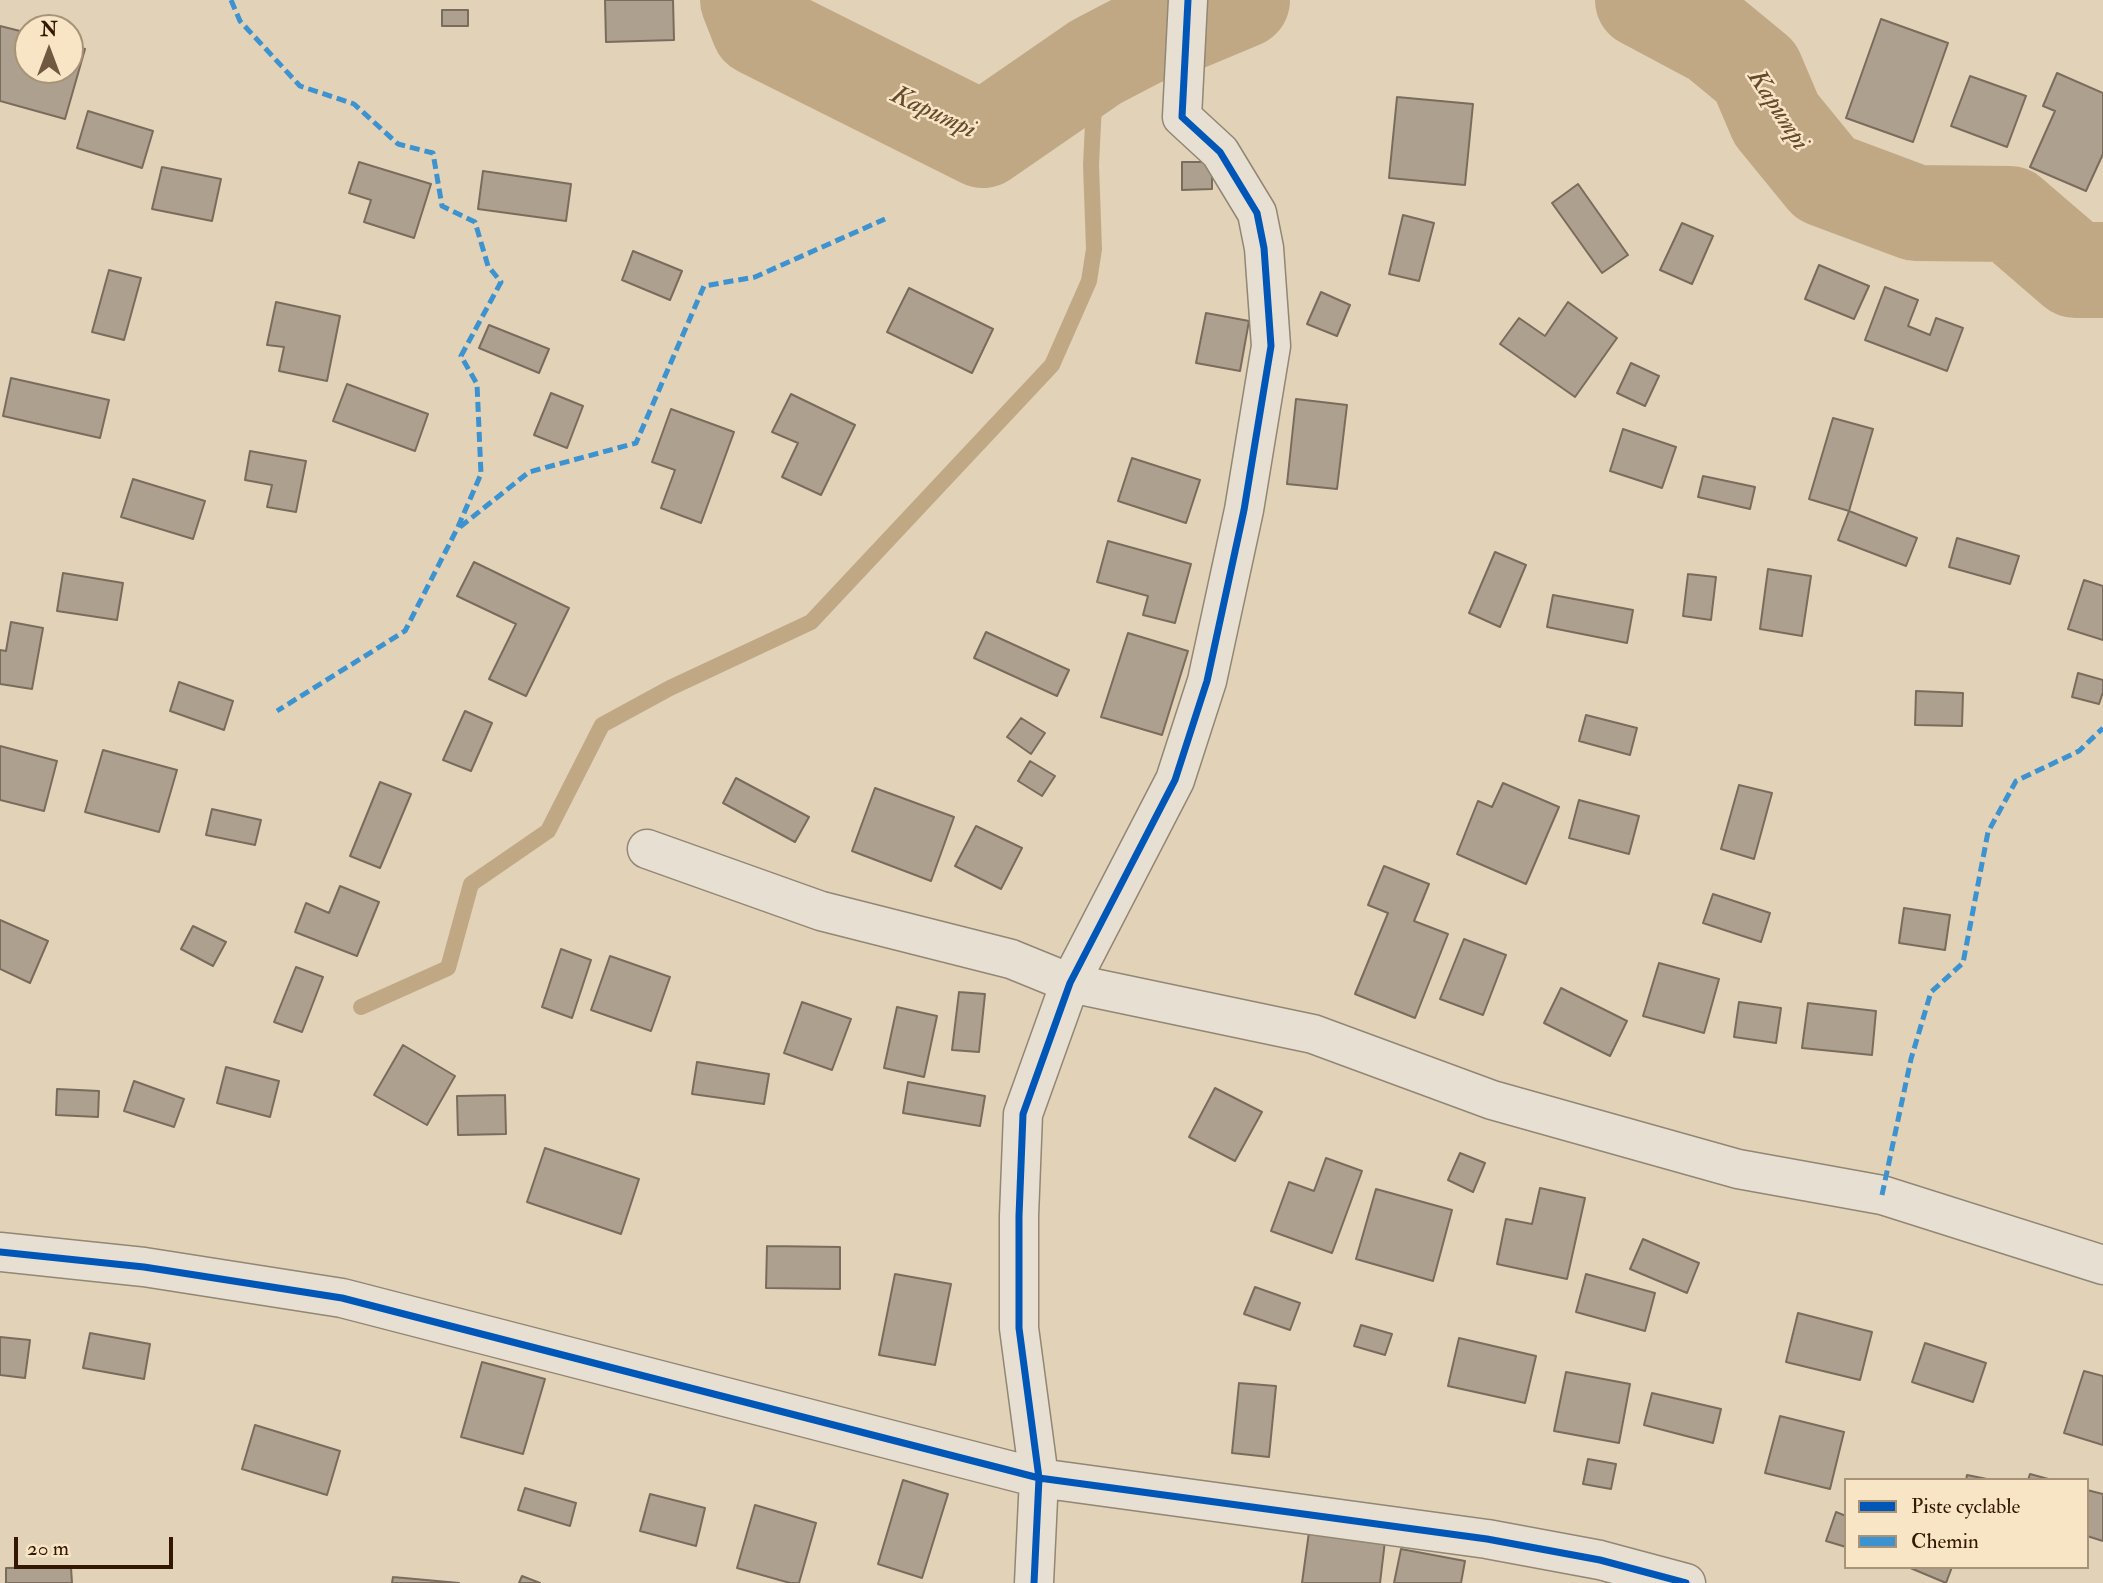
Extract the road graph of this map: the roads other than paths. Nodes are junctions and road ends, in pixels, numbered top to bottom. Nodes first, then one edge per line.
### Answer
1 (1188, 0) edge
2 (647, 849) dead end
3 (1070, 983) junction
4 (0, 1252) edge
5 (2103, 1265) edge
6 (1039, 1478) junction
7 (1034, 1583) edge
8 (1686, 1583) edge

1 - 3 street
2 - 3 street
3 - 5 street
3 - 6 street
4 - 6 street
6 - 7 street
6 - 8 street

